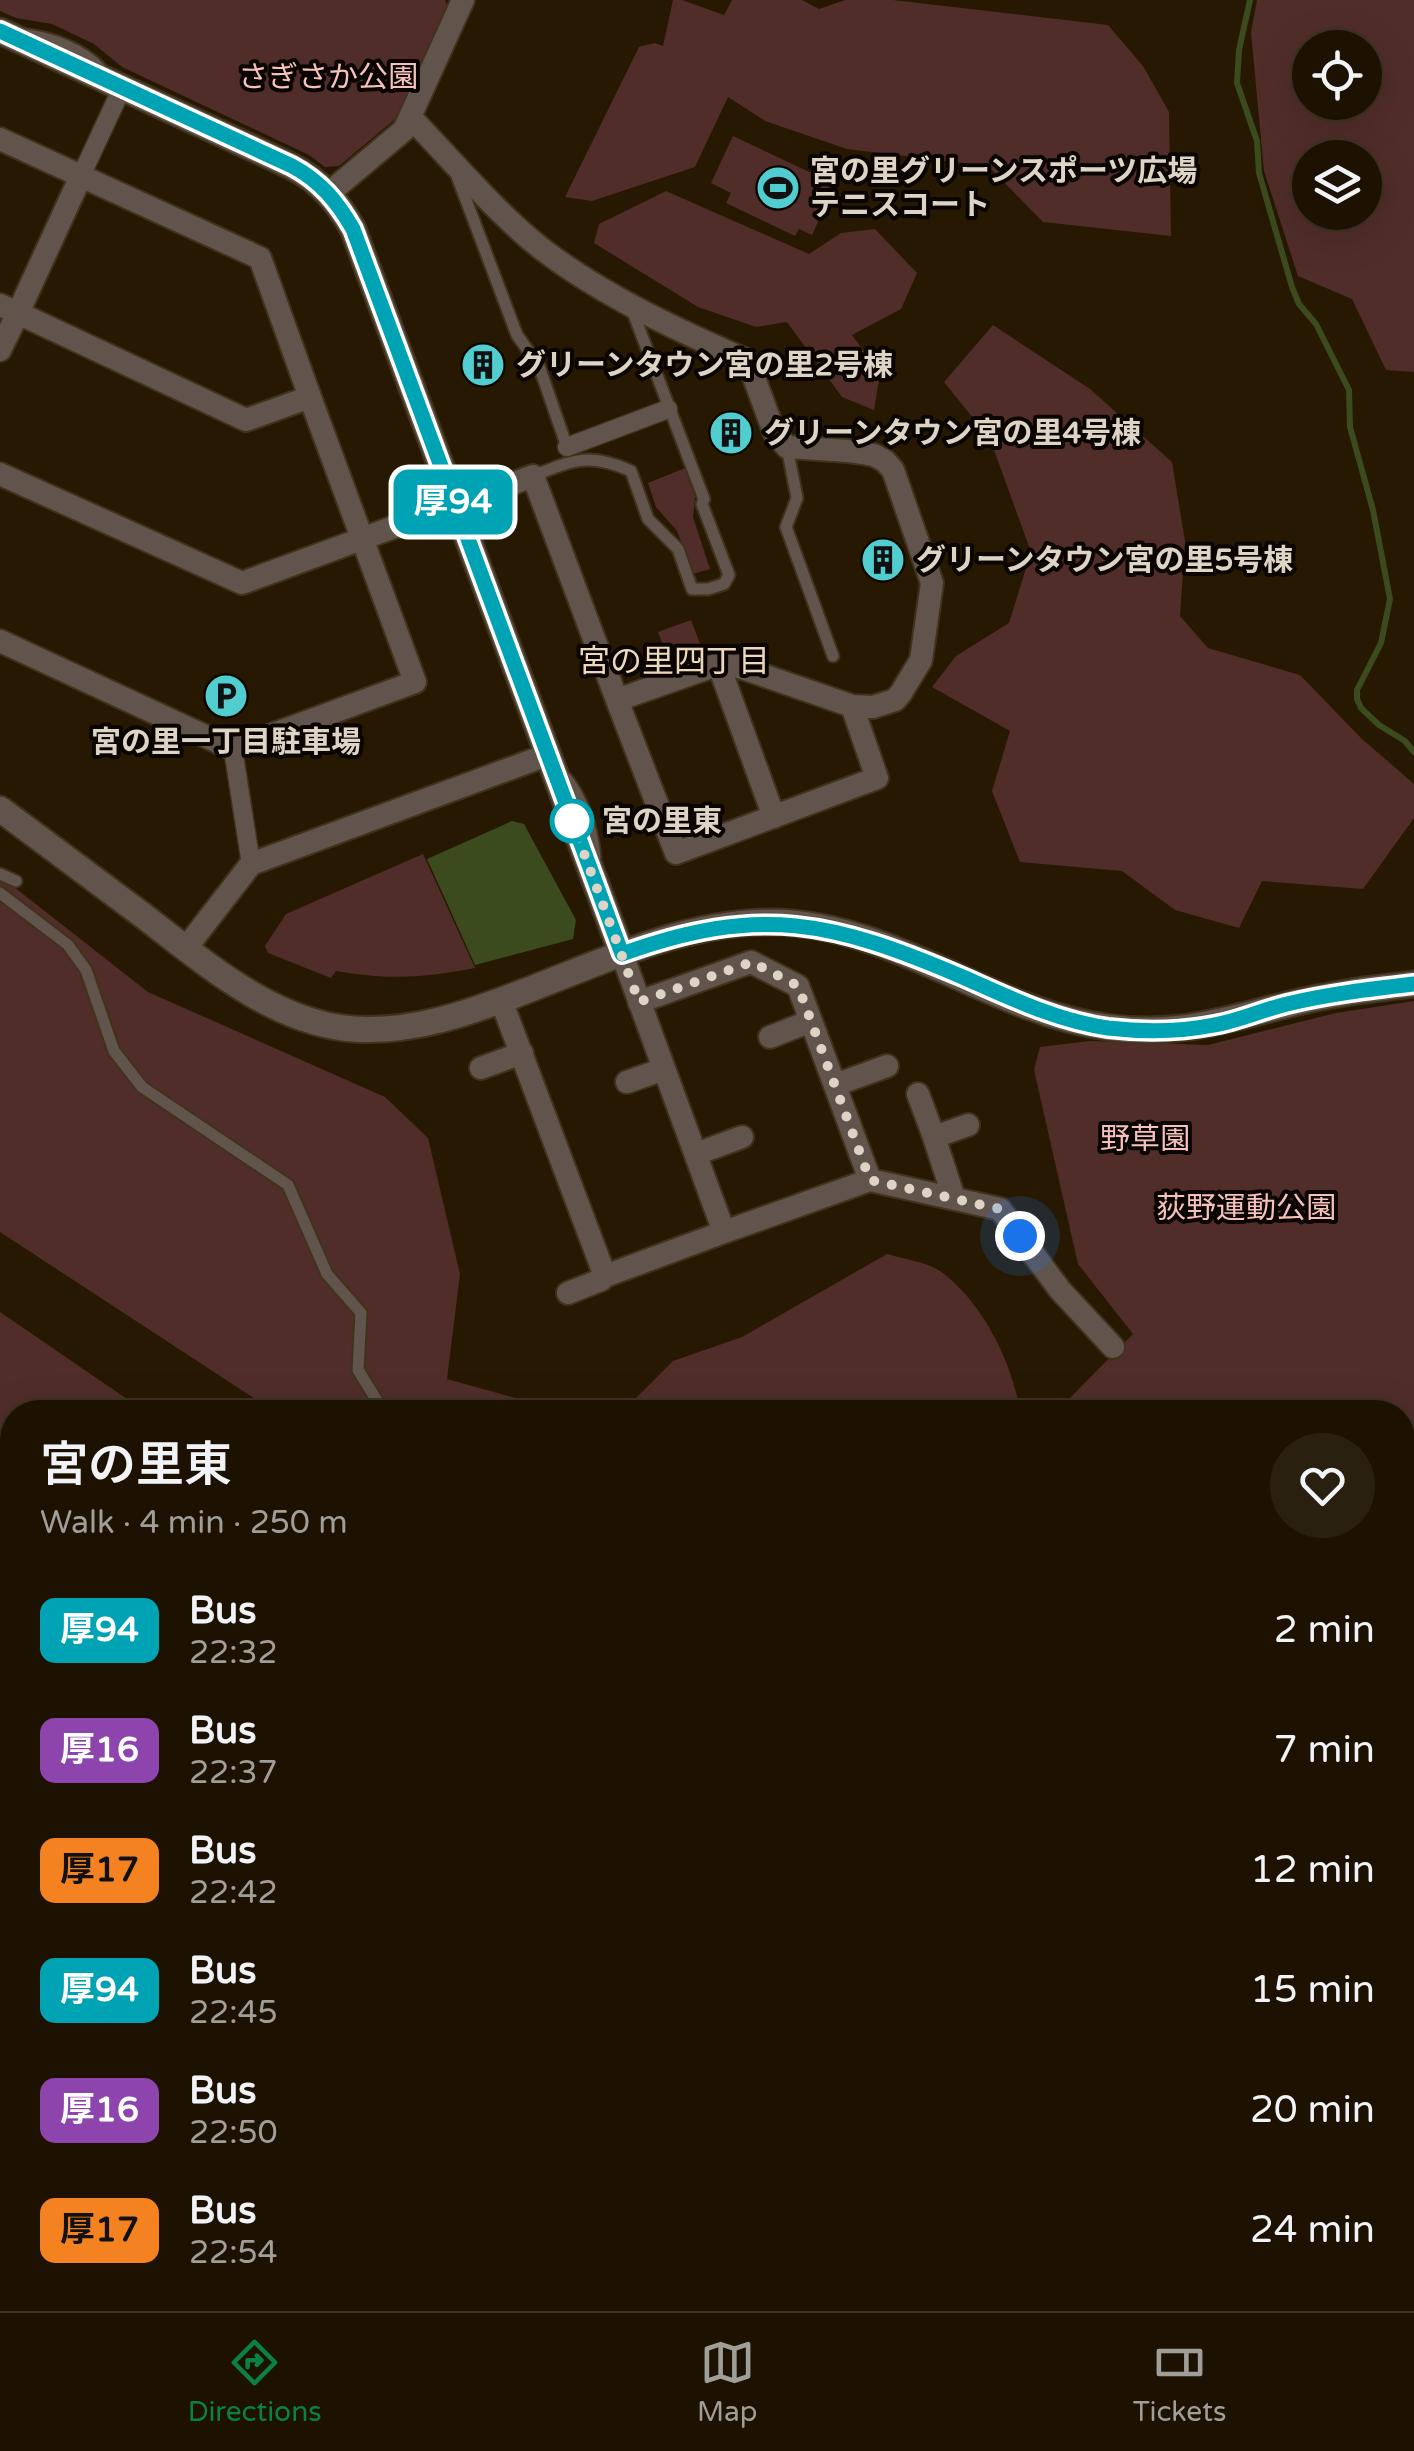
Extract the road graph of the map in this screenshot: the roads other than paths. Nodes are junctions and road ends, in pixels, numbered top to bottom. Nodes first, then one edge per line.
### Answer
1 (463, 0) edge
2 (1, 32) edge
3 (118, 86) junction
4 (411, 118) junction
5 (0, 139) edge
6 (459, 167) junction
7 (81, 176) junction
8 (330, 193) junction
9 (630, 302) junction
10 (9, 309) edge
11 (0, 350) edge
12 (310, 397) junction
13 (668, 409) junction
14 (787, 447) junction
15 (569, 454) junction
16 (0, 474) edge
17 (532, 476) junction
18 (454, 503) junction
19 (363, 539) junction
20 (0, 641) edge
21 (833, 656) dead end
22 (718, 662) junction
23 (617, 700) junction
24 (852, 706) junction
25 (234, 748) junction
26 (548, 755) junction
27 (0, 809) edge
28 (774, 817) junction
29 (250, 864) junction
30 (0, 874) edge
31 (16, 881) dead end
32 (0, 892) edge
33 (186, 948) junction
34 (622, 954) junction
35 (1414, 984) edge
36 (502, 1000) junction
37 (639, 1002) junction
38 (811, 1021) junction
39 (770, 1037) dead end
40 (522, 1053) junction
41 (886, 1066) dead end
42 (481, 1068) dead end
43 (664, 1069) junction
44 (627, 1082) dead end
45 (834, 1085) junction
46 (918, 1094) dead end
47 (968, 1125) dead end
48 (742, 1136) dead end
49 (934, 1137) junction
50 (696, 1154) junction
51 (870, 1180) junction
52 (954, 1198) junction
53 (724, 1232) junction
54 (605, 1276) junction
55 (568, 1293) dead end
56 (1100, 1341) dead end
57 (377, 1400) edge

1 - 4 street
2 - 3 street
3 - 7 street
3 - 8 street
4 - 6 street
4 - 8 street
5 - 7 street
6 - 9 street
6 - 15 lane
7 - 10 street
7 - 12 street
8 - 18 street
9 - 13 lane
9 - 14 street
10 - 11 street
10 - 12 street
12 - 19 street
13 - 15 street
13 - 15 lane
14 - 21 lane
14 - 24 street
15 - 17 lane
16 - 19 street
17 - 18 street
17 - 23 street
18 - 19 street
18 - 26 street
19 - 25 street
20 - 25 street
22 - 23 street
22 - 24 street
22 - 28 street
23 - 28 street
24 - 28 street
25 - 29 street
26 - 29 street
26 - 34 street
27 - 33 street
29 - 33 street
30 - 31 lane
32 - 57 lane
33 - 36 street
34 - 35 street
34 - 36 street
34 - 37 street
36 - 40 street
37 - 38 street
37 - 43 street
38 - 39 street
38 - 45 street
40 - 42 street
40 - 54 street
41 - 45 street
43 - 44 street
43 - 50 street
45 - 51 street
46 - 49 street
47 - 49 street
48 - 50 street
49 - 52 street
50 - 53 street
51 - 52 street
51 - 53 street
52 - 56 street
53 - 54 street
54 - 55 street

